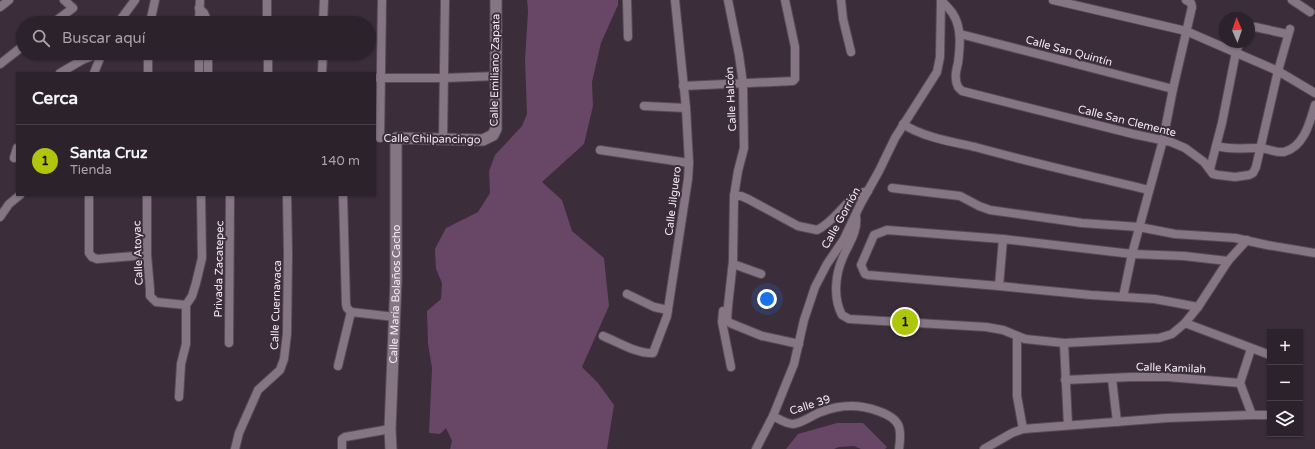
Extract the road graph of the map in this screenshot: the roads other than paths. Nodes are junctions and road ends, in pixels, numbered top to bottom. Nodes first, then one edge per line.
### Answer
1 (9, 0) edge
2 (64, 0) edge
3 (135, 0) edge
4 (155, 0) edge
5 (267, 0) edge
6 (324, 0) edge
7 (382, 0) edge
8 (445, 0) edge
9 (496, 0) edge
10 (627, 0) edge
11 (675, 0) edge
12 (728, 0) edge
13 (785, 0) edge
14 (842, 0) edge
15 (941, 0) edge
16 (1053, 0) edge
17 (1186, 0) edge
18 (1292, 0) edge
19 (199, 4) edge
20 (0, 7) edge
21 (1310, 12) dead end
22 (62, 16) edge
23 (123, 16) edge
24 (152, 16) edge
25 (199, 16) edge
26 (205, 16) edge
27 (267, 16) edge
28 (323, 16) edge
29 (1255, 27) edge
30 (1186, 31) junction
31 (960, 34) junction
32 (628, 38) dead end
33 (1238, 48) edge
34 (16, 51) edge
35 (851, 52) dead end
36 (1236, 52) junction
37 (82, 60) edge
38 (99, 60) edge
39 (148, 60) edge
40 (199, 60) edge
41 (208, 60) edge
42 (268, 60) edge
43 (323, 60) edge
44 (0, 64) edge
45 (1278, 71) junction
46 (62, 72) edge
47 (94, 72) edge
48 (148, 72) edge
49 (199, 72) edge
50 (208, 72) edge
51 (268, 72) edge
52 (322, 72) edge
53 (497, 76) junction
54 (378, 78) edge
55 (444, 78) junction
56 (743, 84) junction
57 (683, 86) junction
58 (1173, 89) junction
59 (1315, 93) edge
60 (1315, 105) edge
61 (644, 106) dead end
62 (686, 108) junction
63 (903, 124) junction
64 (378, 138) edge
65 (396, 138) junction
66 (489, 138) joint
67 (443, 139) junction
68 (1163, 140) junction
69 (1216, 146) junction
70 (1260, 148) junction
71 (600, 150) dead end
72 (16, 151) edge
73 (14, 158) dead end
74 (689, 163) junction
75 (1210, 169) junction
76 (892, 188) dead end
77 (1149, 190) junction
78 (868, 191) junction
79 (19, 196) edge
80 (89, 196) edge
81 (147, 196) edge
82 (201, 196) edge
83 (230, 196) edge
84 (287, 196) edge
85 (343, 196) edge
86 (734, 196) junction
87 (856, 216) junction
88 (0, 218) edge
89 (1139, 227) junction
90 (1003, 239) junction
91 (1247, 240) junction
92 (1315, 252) edge
93 (1132, 254) junction
94 (147, 255) junction
95 (1228, 261) junction
96 (733, 264) junction
97 (761, 274) dead end
98 (999, 286) junction
99 (627, 294) dead end
100 (1123, 297) junction
101 (728, 300) junction
102 (186, 305) junction
103 (1198, 307) junction
104 (668, 310) junction
105 (351, 312) junction
106 (395, 317) junction
107 (1185, 323) junction
108 (603, 336) dead end
109 (1017, 336) junction
110 (1064, 342) junction
111 (229, 344) dead end
112 (799, 344) junction
113 (1251, 348) junction
114 (1267, 354) edge
115 (338, 366) dead end
116 (731, 367) dead end
117 (1112, 379) junction
118 (1065, 380) junction
119 (1240, 382) junction
120 (179, 397) dead end
121 (1252, 415) junction
122 (1267, 415) edge
123 (773, 416) junction
124 (1116, 422) junction
125 (1068, 425) junction
126 (390, 429) junction
127 (1023, 429) junction
128 (235, 449) edge
129 (342, 449) edge
130 (391, 449) edge
131 (756, 449) edge
132 (899, 449) edge
133 (984, 449) edge

1 - 20 street
2 - 22 street
3 - 23 street
4 - 24 street
5 - 27 street
6 - 28 street
7 - 54 street
8 - 55 street
9 - 53 street, Calle Emiliano Zapata
10 - 32 street
11 - 57 street, Calle Jilguero
12 - 56 street, Calle Halcón
13 - 56 street
14 - 35 street
15 - 31 street, Calle San Clemente
15 - 63 street, Calle Gorrión
16 - 30 street
17 - 30 street
18 - 21 street
19 - 25 street
19 - 26 street
29 - 45 street, Calle San Clemente
30 - 36 street
30 - 58 street
31 - 58 street, Calle San Quintín
31 - 68 street, Calle San Clemente
33 - 36 street
34 - 44 street
36 - 45 street
36 - 69 street
37 - 46 street
38 - 47 street
39 - 48 street
40 - 49 street
41 - 50 street
42 - 51 street
43 - 52 street
45 - 59 street
45 - 70 street, Calle San Clemente
53 - 55 street
53 - 66 street, Calle Emiliano Zapata
54 - 55 street
54 - 64 street
55 - 67 street
56 - 57 street
56 - 86 street, Calle Halcón
57 - 62 street, Calle Jilguero
58 - 68 street
60 - 70 street
61 - 62 street
62 - 74 street, Calle Jilguero
63 - 77 street
63 - 78 street, Calle Gorrión
64 - 65 street, Calle Chilpancingo
65 - 67 street, Calle Chilpancingo
65 - 106 street, Calle María Bolaños Cacho
66 - 67 street, Calle Chilpancingo
68 - 75 street, Calle San Clemente
68 - 77 street
69 - 70 street
69 - 75 street
70 - 75 street, Calle San Clemente
71 - 74 street
72 - 73 street
74 - 104 street, Calle Jilguero
76 - 89 street
77 - 89 street
78 - 86 street
78 - 87 street, Calle Gorrión
79 - 88 street
80 - 94 street
81 - 94 street, Calle Atoyac
82 - 102 street
83 - 111 street, Privada Zacatepec
84 - 128 street, Calle Cuernavaca
85 - 105 street
86 - 96 street, Calle Halcón
87 - 109 street
87 - 112 street, Calle Gorrión
89 - 91 street
89 - 93 street
90 - 93 street
90 - 98 street
90 - 98 street
91 - 92 street
91 - 95 street
93 - 95 street
93 - 100 street
94 - 102 street, Calle Atoyac
95 - 103 street
96 - 97 street
96 - 101 street, Calle Halcón
98 - 100 street
99 - 104 street
100 - 103 street
101 - 112 street, Calle Halcón
101 - 116 street
102 - 120 street
103 - 107 street
104 - 108 street, Calle Jilguero
105 - 106 street
105 - 115 street
106 - 126 street, Calle María Bolaños Cacho
107 - 110 street
107 - 113 street
109 - 110 street
109 - 127 street
110 - 118 street
112 - 123 street, Calle Gorrión
113 - 114 street
113 - 119 street
117 - 118 street, Calle Kamilah
117 - 119 street, Calle Kamilah
117 - 124 street
118 - 125 street
119 - 121 street
121 - 122 street
121 - 124 street
123 - 131 street, Calle Gorrión
123 - 132 street, Calle 39
124 - 125 street
125 - 127 street
126 - 129 street
126 - 130 street, Calle María Bolaños Cacho
127 - 133 street

